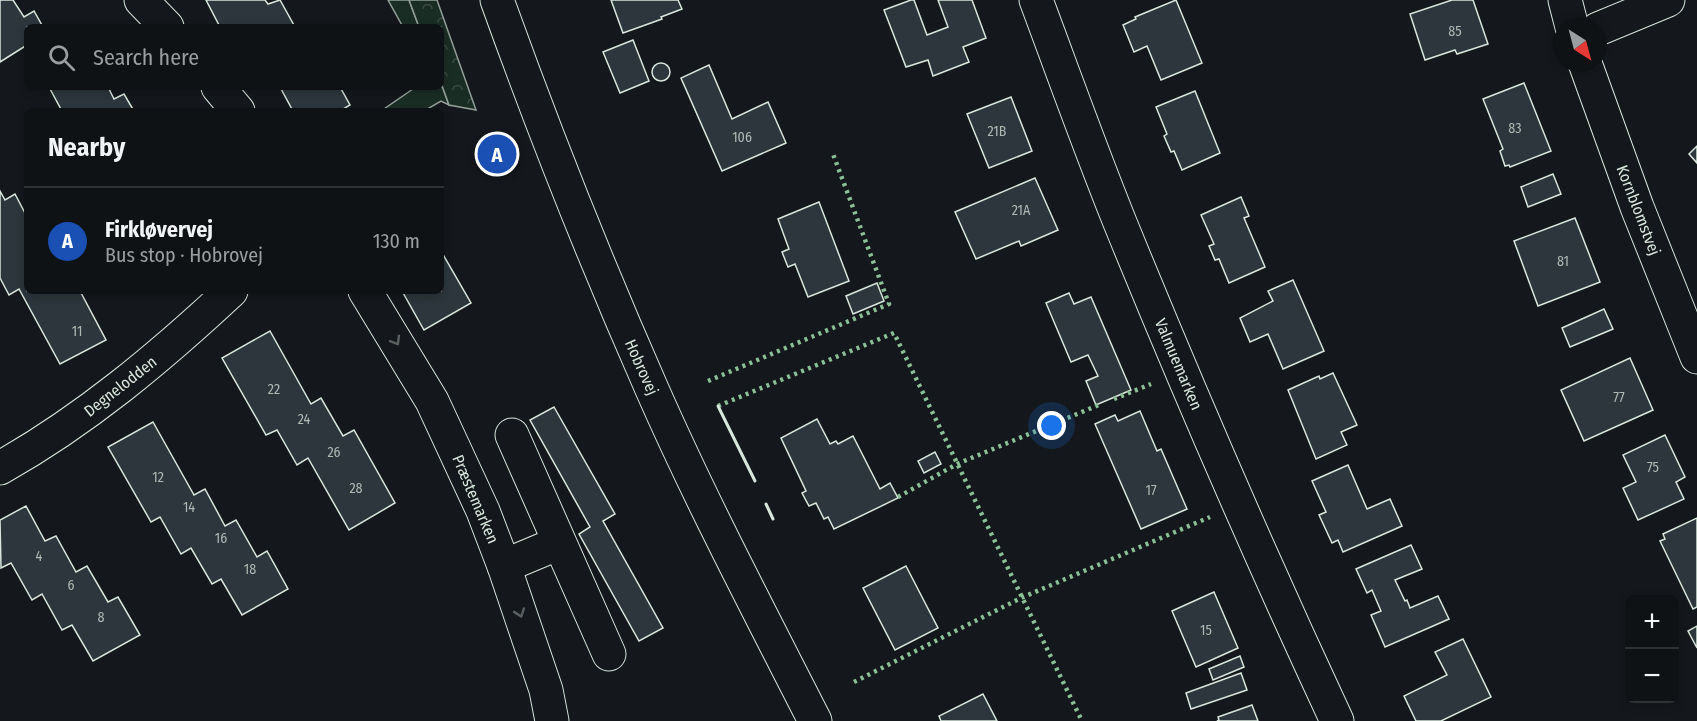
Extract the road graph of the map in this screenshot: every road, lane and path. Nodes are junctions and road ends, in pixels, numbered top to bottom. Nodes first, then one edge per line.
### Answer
1 (141, 0) edge
2 (497, 0) edge
3 (1036, 0) edge
4 (1565, 0) edge
5 (1668, 0) edge
6 (1570, 18) edge
7 (163, 24) edge
8 (1607, 25) edge
9 (1588, 72) edge
10 (220, 90) edge
11 (236, 108) edge
12 (228, 294) edge
13 (368, 294) edge
14 (1697, 357) edge
15 (512, 435) dead end
16 (0, 468) edge
17 (559, 543) junction
18 (504, 566) junction
19 (609, 654) dead end
20 (552, 721) edge
21 (815, 721) edge
22 (1338, 721) edge

1 - 7 street
2 - 21 street, Hobrovej
3 - 22 street, Valmuemarken
4 - 6 street
5 - 8 street
9 - 14 street, Kornblomstvej
10 - 11 street
12 - 16 street, Degnelodden
13 -> 18 street, Præstemarken
15 - 17 street
17 - 18 street
17 - 19 street
18 -> 20 street, Præstemarken

